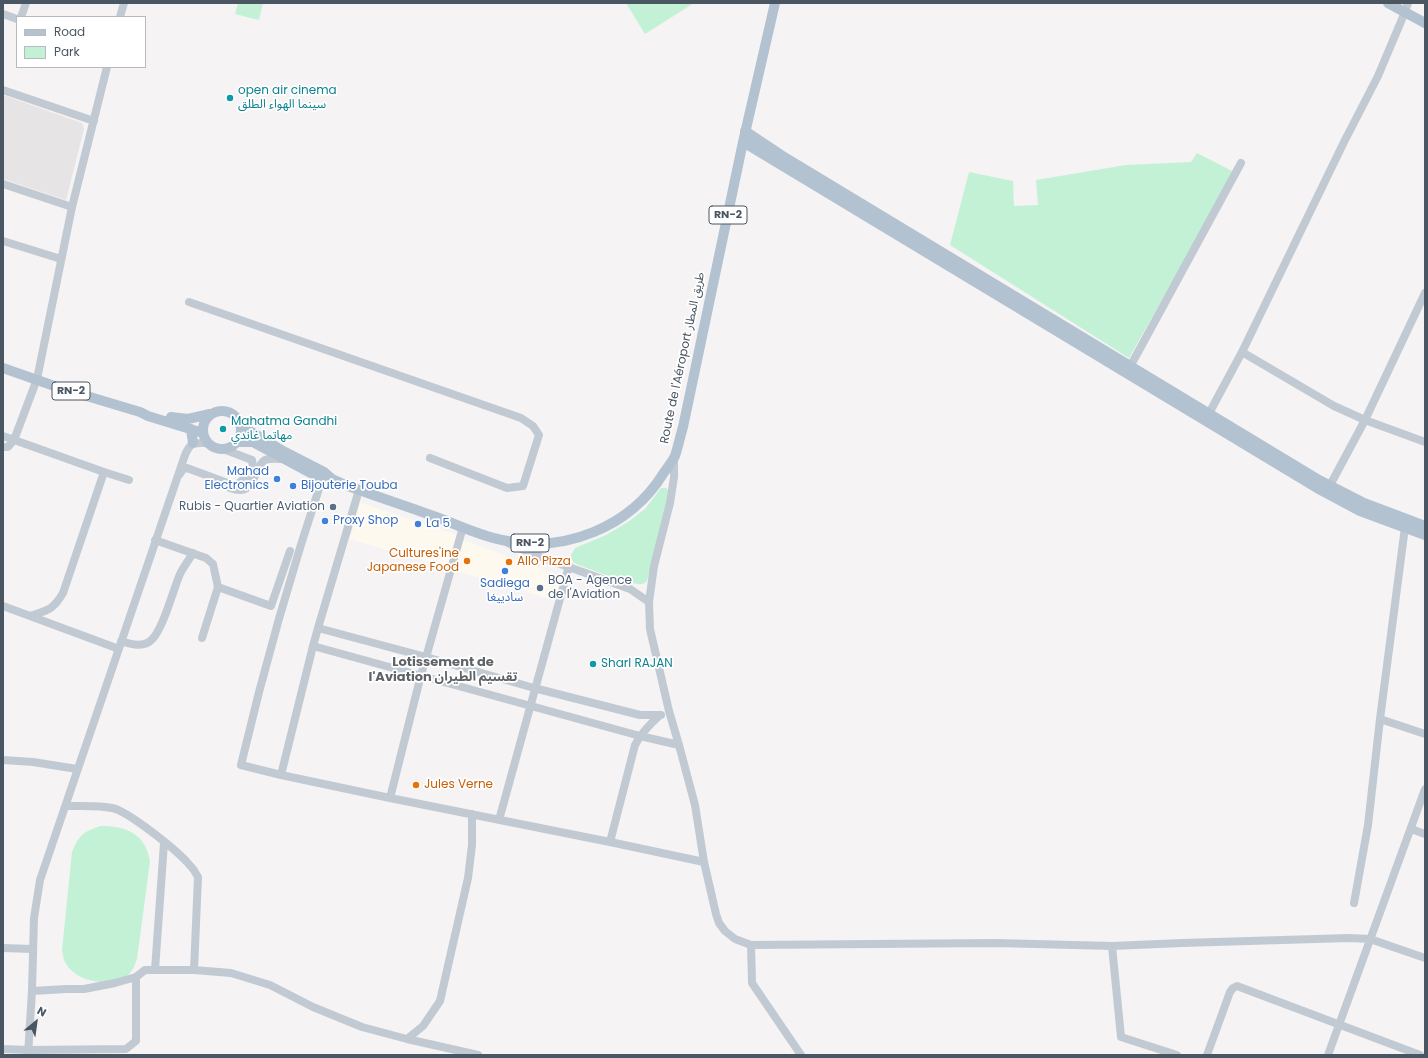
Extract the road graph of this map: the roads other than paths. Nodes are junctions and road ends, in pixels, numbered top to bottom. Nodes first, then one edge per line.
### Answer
1 (26, 3) edge
2 (124, 3) edge
3 (775, 3) edge
4 (1388, 3) edge
5 (1407, 8) edge
6 (3, 14) edge
7 (21, 16) edge
8 (120, 16) edge
9 (16, 18) edge
10 (1425, 23) edge
11 (107, 68) edge
12 (3, 90) edge
13 (94, 121) junction
14 (745, 131) junction
15 (743, 142) junction
16 (1241, 163) dead end
17 (3, 184) edge
18 (72, 207) junction
19 (3, 241) edge
20 (61, 259) junction
21 (949, 262) junction
22 (1425, 293) edge
23 (189, 302) dead end
24 (1242, 352) junction
25 (1131, 365) junction
26 (3, 368) edge
27 (37, 379) junction
28 (140, 412) junction
29 (210, 414) junction
30 (1207, 417) junction
31 (1365, 420) junction
32 (240, 426) junction
33 (191, 429) junction
34 (203, 433) junction
35 (3, 436) edge
36 (14, 440) junction
37 (237, 442) junction
38 (1425, 442) edge
39 (193, 443) junction
40 (208, 443) junction
41 (3, 447) edge
42 (223, 449) junction
43 (674, 457) junction
44 (430, 458) dead end
45 (284, 459) junction
46 (104, 472) junction
47 (179, 474) junction
48 (326, 477) junction
49 (129, 480) dead end
50 (359, 490) junction
51 (1328, 490) junction
52 (1425, 526) edge
53 (463, 527) junction
54 (1405, 527) junction
55 (1425, 535) edge
56 (156, 540) junction
57 (503, 540) junction
58 (290, 551) dead end
59 (193, 553) junction
60 (569, 566) junction
61 (218, 587) junction
62 (649, 602) junction
63 (3, 606) edge
64 (30, 616) junction
65 (318, 628) junction
66 (202, 638) dead end
67 (120, 645) junction
68 (313, 646) junction
69 (426, 657) junction
70 (421, 675) junction
71 (534, 688) junction
72 (530, 705) junction
73 (668, 711) junction
74 (660, 716) junction
75 (1380, 719) junction
76 (1425, 734) edge
77 (640, 736) junction
78 (679, 745) junction
79 (3, 760) edge
80 (77, 769) junction
81 (281, 775) junction
82 (1425, 789) edge
83 (390, 798) junction
84 (66, 806) junction
85 (472, 814) junction
86 (499, 820) junction
87 (1411, 829) junction
88 (1425, 834) edge
89 (164, 842) junction
90 (610, 842) junction
91 (704, 862) junction
92 (1354, 903) dead end
93 (1370, 939) junction
94 (751, 945) junction
95 (1112, 946) junction
96 (3, 948) edge
97 (32, 949) junction
98 (1425, 958) edge
99 (155, 970) junction
100 (194, 970) junction
101 (136, 977) junction
102 (32, 991) junction
103 (1338, 1025) junction
104 (407, 1039) junction
105 (3, 1049) edge
106 (29, 1053) edge
107 (478, 1055) edge
108 (801, 1055) edge
109 (1177, 1055) edge
110 (1207, 1055) edge
111 (1328, 1055) edge
112 (1420, 1055) edge

1 - 7 street
2 - 8 street
3 - 14 main road, Route de l'Aéroport طريق المطار / RN-2
4 - 5 main road
5 - 10 main road
5 - 24 street
6 - 9 street
11 - 13 street
12 - 13 street
13 - 18 street
14 - 15 main road, Route de l'Aéroport طريق المطار / RN-2
14 - 21 main road
15 - 21 main road
15 - 43 main road, Route de l'Aéroport طريق المطار / RN-2
16 - 25 street
17 - 18 street
18 - 20 street
19 - 20 street
20 - 27 street
21 - 25 main road
21 - 30 main road
22 - 31 street
23 - 44 street
24 - 30 street
24 - 31 street
25 - 30 main road
26 - 27 main road, RN-2
27 - 28 main road, RN-2
27 - 36 street
28 - 29 main road, RN-2
28 - 33 main road, RN-2
29 - 32 main road, RN-2
29 - 34 main road
30 - 51 main road
31 - 38 street
31 - 51 street
32 - 37 main road
32 - 48 main road, Route de l'Aéroport طريق المطار / RN-2
33 - 34 main road, RN-2
33 - 39 main road
34 - 40 main road
35 - 36 street
36 - 41 street
36 - 46 street
37 - 42 main road
37 - 45 main road, Route de l'Aéroport طريق المطار / RN-2
39 - 40 street
39 - 47 street
40 - 42 main road
42 - 47 street
43 - 57 main road, Route de l'Aéroport طريق المطار / RN-2
43 - 62 street
45 - 47 street
45 - 48 main road, Route de l'Aéroport طريق المطار / RN-2
46 - 49 street
46 - 64 street
47 - 56 street
48 - 50 main road, Route de l'Aéroport طريق المطار / RN-2
48 - 81 street
50 - 53 main road, Route de l'Aéroport طريق المطار / RN-2
50 - 65 street
51 - 52 main road
51 - 54 main road
53 - 57 main road, Route de l'Aéroport طريق المطار / RN-2
53 - 69 street
54 - 55 main road
54 - 75 street
56 - 59 street
56 - 67 street
57 - 60 street
58 - 61 street
59 - 61 street
59 - 67 street
60 - 62 street
60 - 71 street
61 - 66 street
62 - 73 street
63 - 64 street
64 - 67 street
65 - 68 street
65 - 69 street
67 - 80 street
68 - 70 street
68 - 81 street
69 - 70 street
69 - 71 street
70 - 72 street
70 - 83 street
71 - 72 street
71 - 74 street
72 - 77 street
72 - 86 street
73 - 74 street
73 - 78 street
74 - 77 street
75 - 76 street
75 - 92 street
77 - 78 street
77 - 90 street
78 - 91 street
79 - 80 street
80 - 84 street
81 - 83 street
82 - 87 street
83 - 85 street
84 - 89 street
84 - 97 street
85 - 86 street
85 - 104 street
86 - 90 street
87 - 88 street
87 - 93 street
89 - 99 street
89 - 100 street
90 - 91 street
91 - 94 street
93 - 95 street
93 - 98 street
93 - 103 street
94 - 95 street
94 - 108 street
95 - 109 street
96 - 97 street
97 - 102 street
99 - 100 street
99 - 101 street
100 - 104 street
101 - 102 street
101 - 106 street
102 - 106 street
103 - 110 street
103 - 111 street
103 - 112 street
104 - 107 street
105 - 106 street

